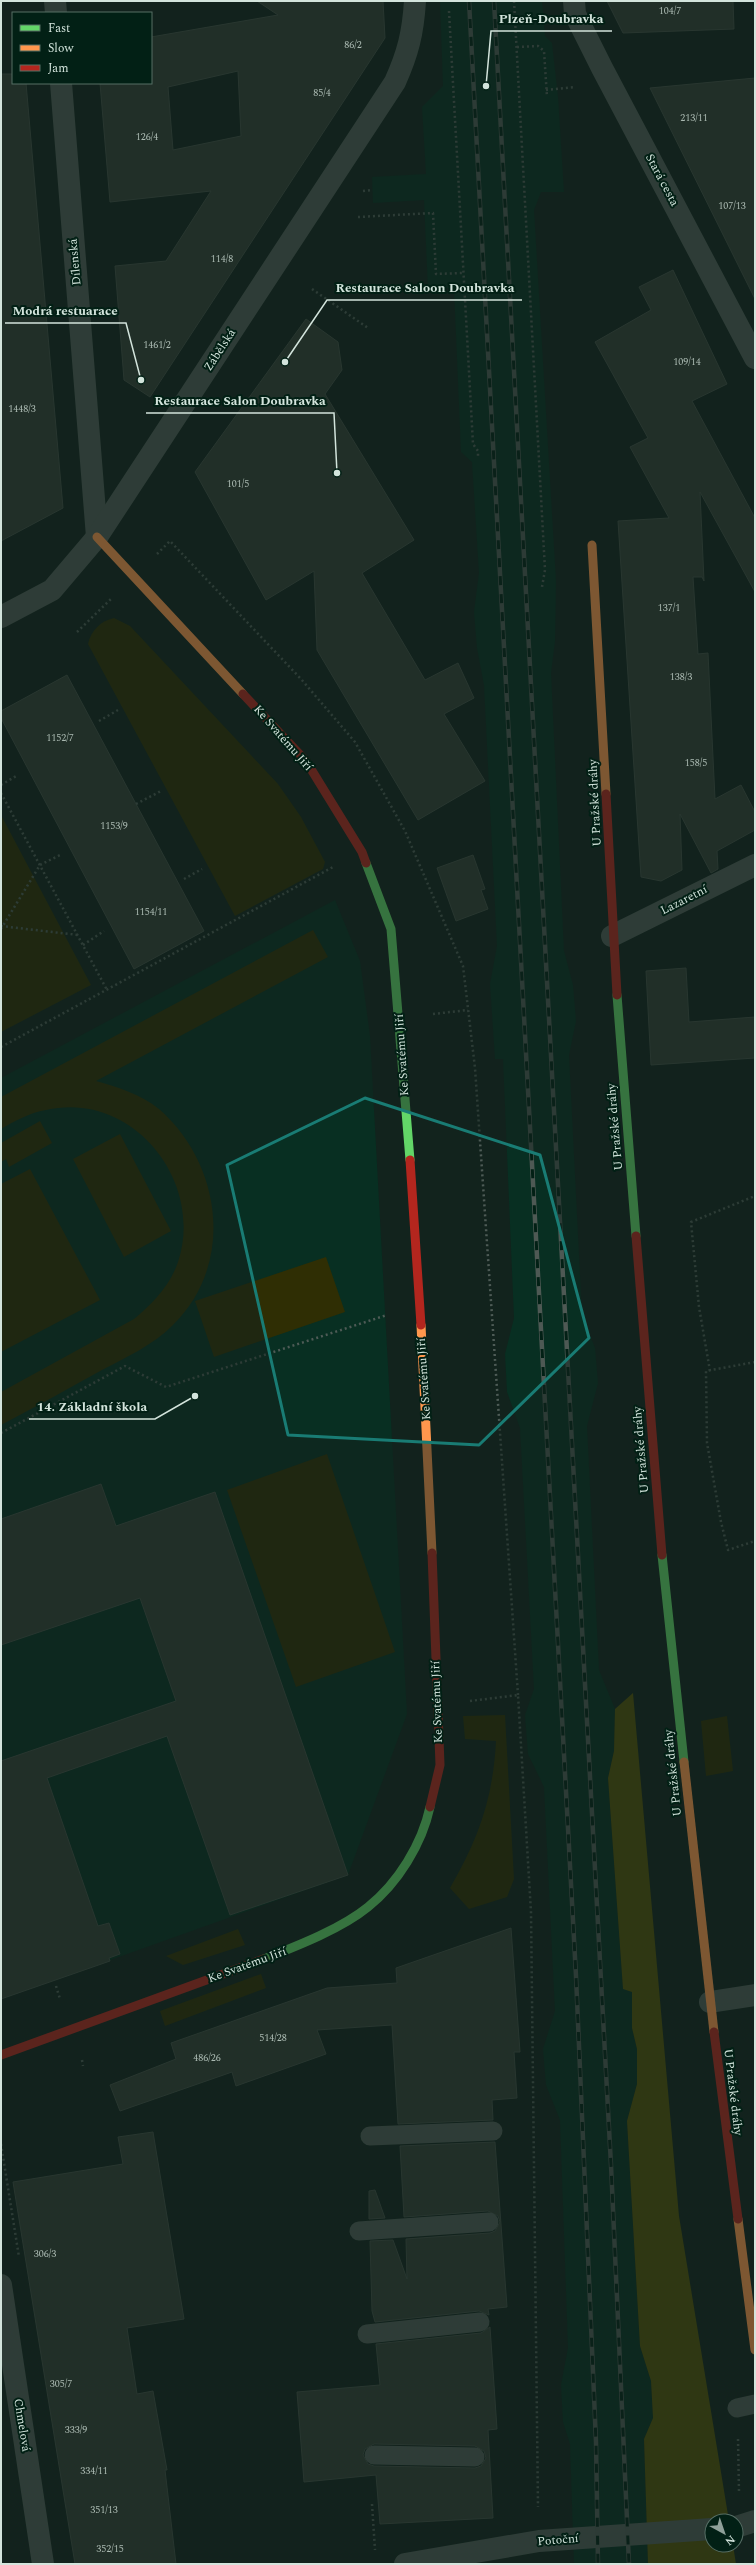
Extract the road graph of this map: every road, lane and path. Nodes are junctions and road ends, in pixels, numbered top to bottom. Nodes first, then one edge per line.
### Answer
1 (55, 1) edge
2 (415, 1) edge
3 (514, 1) edge
4 (574, 1) edge
5 (449, 9) dead end
6 (56, 12) edge
7 (517, 47) junction
8 (61, 84) edge
9 (547, 97) dead end
10 (358, 217) dead end
11 (463, 272) junction
12 (312, 289) dead end
13 (368, 328) dead end
14 (755, 358) edge
15 (478, 457) dead end
16 (97, 537) junction
17 (170, 541) dead end
18 (592, 545) dead end
19 (542, 587) dead end
20 (1, 617) edge
21 (118, 710) dead end
22 (99, 721) dead end
23 (18, 775) dead end
24 (1, 785) edge
25 (161, 791) dead end
26 (1, 793) edge
27 (136, 804) dead end
28 (362, 852) junction
29 (62, 854) dead end
30 (40, 865) junction
31 (755, 865) edge
32 (202, 869) dead end
33 (184, 879) dead end
34 (1, 928) edge
35 (104, 931) dead end
36 (79, 935) junction
37 (612, 936) junction
38 (84, 945) junction
39 (107, 990) junction
40 (468, 1010) junction
41 (429, 1015) dead end
42 (1, 1047) edge
43 (755, 1196) edge
44 (386, 1315) dead end
45 (755, 1362) edge
46 (710, 1371) junction
47 (1, 1433) edge
48 (755, 1541) edge
49 (518, 1695) junction
50 (438, 1705) junction
51 (755, 1995) edge
52 (710, 2002) junction
53 (1, 2055) edge
54 (493, 2131) dead end
55 (370, 2136) dead end
56 (489, 2222) dead end
57 (359, 2231) dead end
58 (1, 2285) edge
59 (480, 2322) dead end
60 (367, 2334) dead end
61 (755, 2350) edge
62 (746, 2406) edge
63 (374, 2455) dead end
64 (475, 2457) dead end
65 (537, 2474) dead end
66 (372, 2504) dead end
67 (744, 2525) edge
68 (704, 2529) edge
69 (375, 2556) dead end
70 (43, 2564) edge
71 (405, 2564) edge

1 - 6 street
2 - 16 street, Zábělská
3 - 7 path
4 - 14 street, Stará cesta
5 - 11 path
7 - 9 path
7 - 19 path
8 - 16 street, Dílenská
10 - 11 path
11 - 15 path
12 - 13 path
16 - 20 street, Zábělská
16 - 28 street, Ke Svatému Jiří
17 - 40 path
18 - 37 street, U Pražské dráhy
21 - 22 path
23 - 24 path
25 - 27 path
26 - 30 path
28 - 39 path
28 - 50 street, Ke Svatému Jiří
29 - 30 path
30 - 34 path
30 - 36 path
31 - 37 street, Lazaretní
32 - 33 path
34 - 36 path
35 - 38 path
36 - 38 path
37 - 52 street, U Pražské dráhy
38 - 39 path
39 - 42 path
40 - 41 path
40 - 49 path
43 - 46 path
44 - 47 path
45 - 46 path
46 - 48 path
49 - 50 path
49 - 65 path
50 - 53 street, Ke Svatému Jiří
51 - 52 street
52 - 61 street, U Pražské dráhy
54 - 55 lane
56 - 57 lane
58 - 70 street, Chmelová
59 - 60 lane
62 - 67 path
63 - 64 lane
66 - 69 path
68 - 71 street, Potoční

